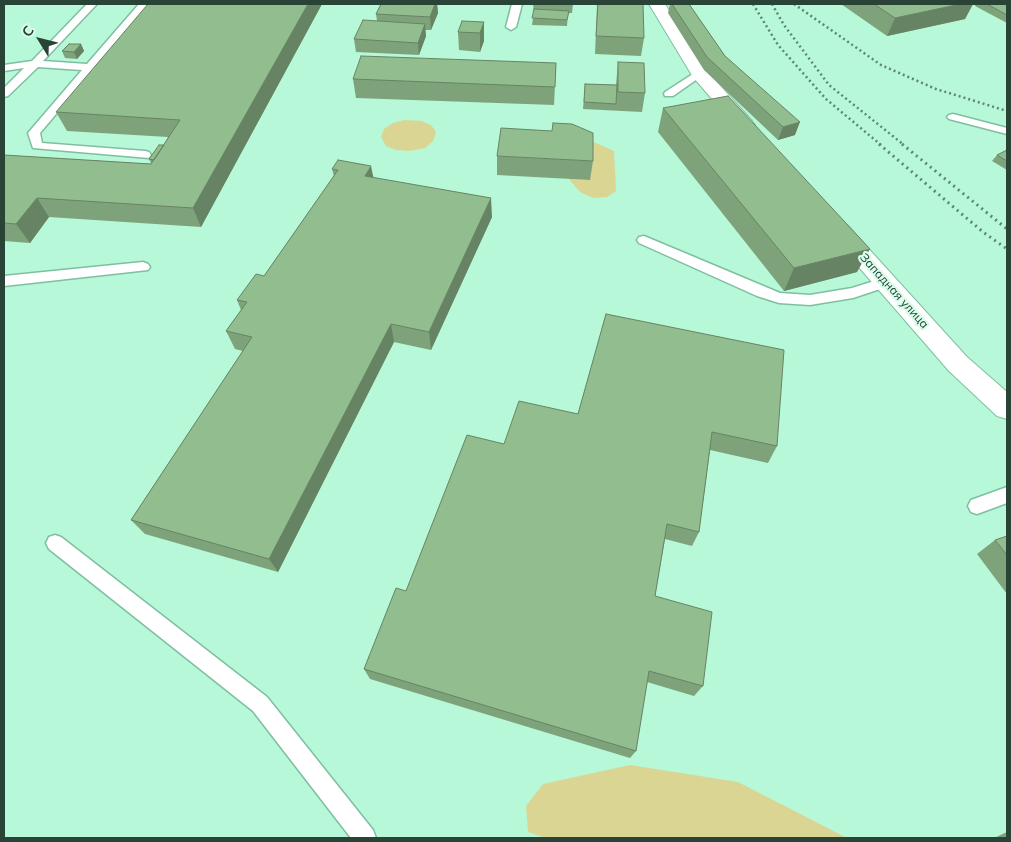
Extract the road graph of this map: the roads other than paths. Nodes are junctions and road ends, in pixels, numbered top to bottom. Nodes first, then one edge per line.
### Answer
1 (92, 4) edge
2 (144, 4) edge
3 (518, 4) edge
4 (657, 4) edge
5 (512, 27) dead end
6 (35, 64) junction
7 (88, 67) junction
8 (4, 68) edge
9 (699, 73) junction
10 (4, 94) edge
11 (669, 94) dead end
12 (953, 117) dead end
13 (1007, 131) edge
14 (758, 140) edge
15 (145, 155) dead end
16 (823, 212) edge
17 (644, 240) dead end
18 (143, 267) dead end
19 (4, 281) edge
20 (887, 282) junction
21 (1007, 408) edge
22 (1007, 496) edge
23 (977, 506) dead end
24 (55, 543) dead end
25 (365, 838) edge

1 - 6 lane
2 - 7 lane
3 - 5 lane
4 - 9 street
6 - 7 lane
6 - 8 lane
6 - 10 lane
7 - 15 lane
9 - 11 lane
9 - 14 street
12 - 13 lane
16 - 20 street, Западная улица
17 - 20 lane
18 - 19 lane
20 - 21 street, Западная улица
22 - 23 lane
24 - 25 lane

